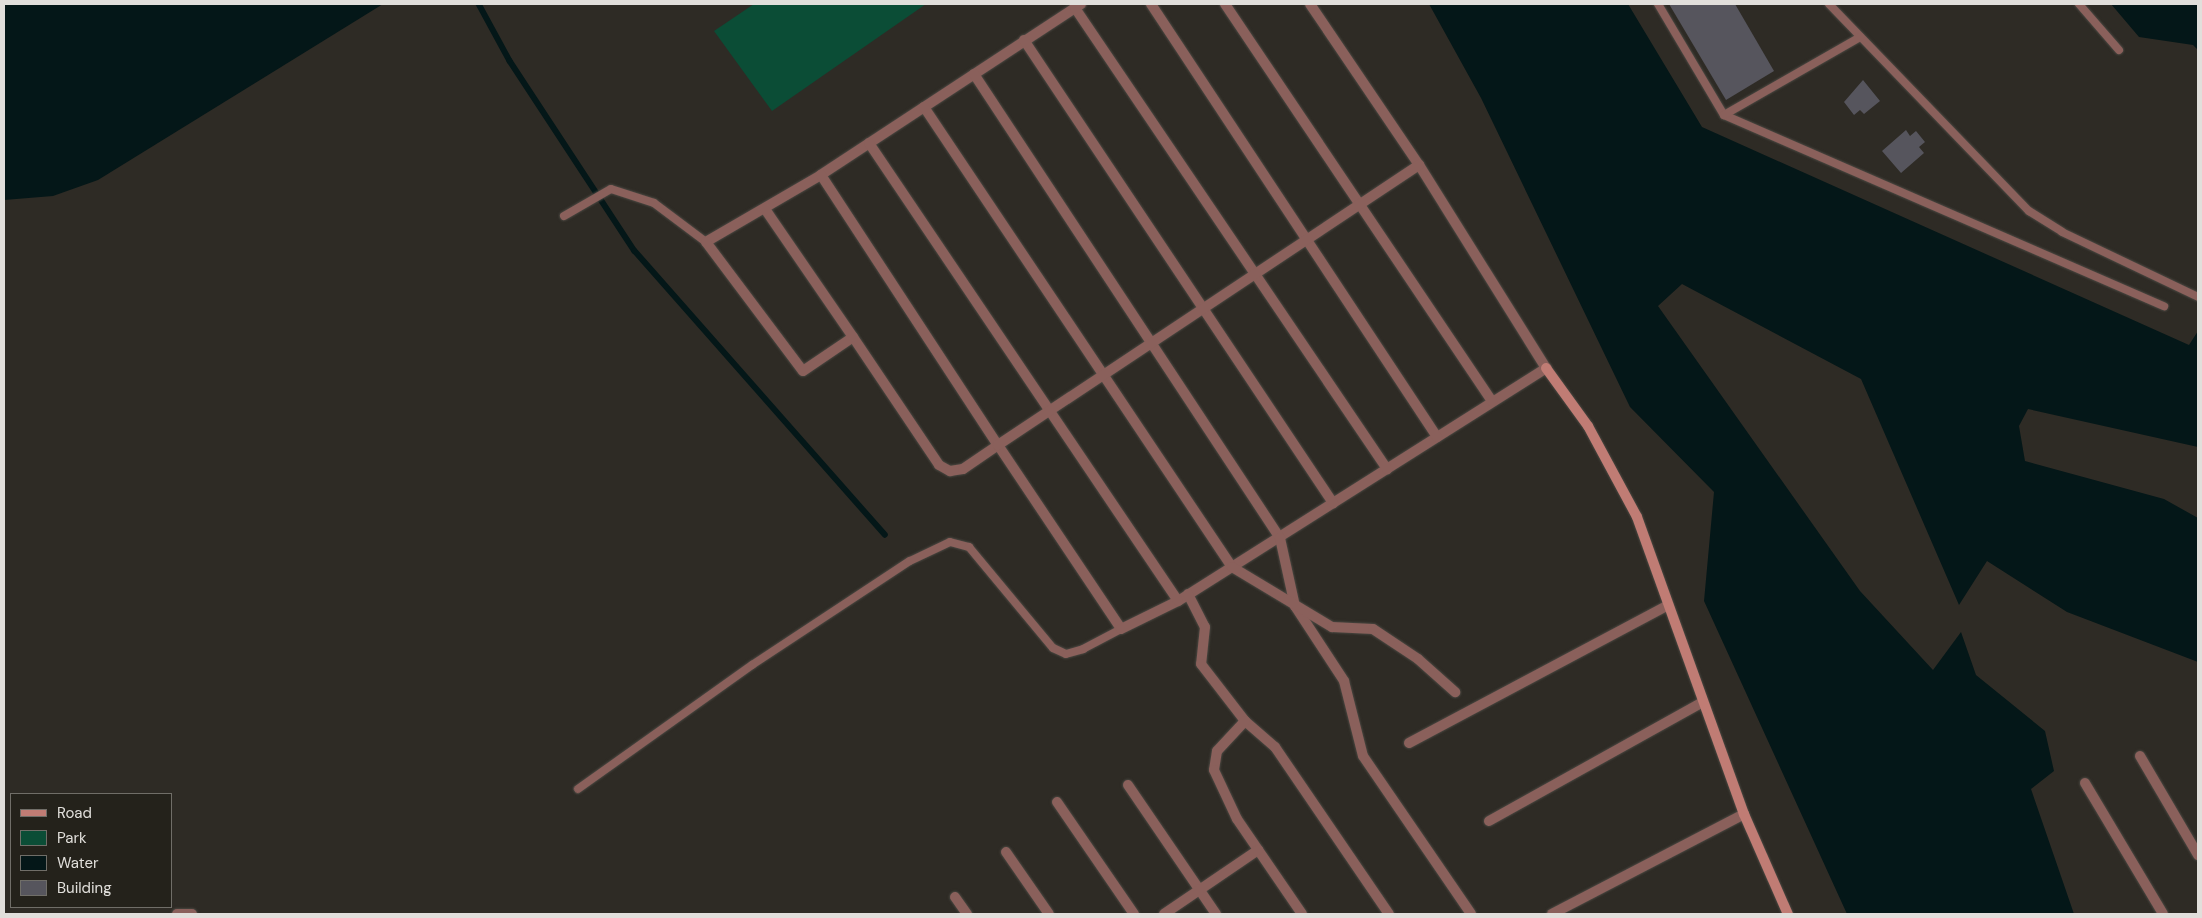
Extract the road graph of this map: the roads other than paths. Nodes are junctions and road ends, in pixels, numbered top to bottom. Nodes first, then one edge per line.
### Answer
1 (1151, 4) edge
2 (1225, 4) edge
3 (1310, 4) edge
4 (1658, 4) edge
5 (1829, 4) edge
6 (2078, 4) edge
7 (1078, 6) edge
8 (1860, 37) junction
9 (1024, 40) junction
10 (2119, 50) dead end
11 (974, 74) junction
12 (924, 107) junction
13 (1724, 115) junction
14 (869, 143) junction
15 (1419, 165) junction
16 (821, 175) junction
17 (1359, 205) junction
18 (765, 209) junction
19 (564, 216) dead end
20 (1307, 239) junction
21 (706, 242) junction
22 (1256, 273) junction
23 (2198, 297) edge
24 (2164, 306) dead end
25 (1203, 308) junction
26 (852, 337) junction
27 (1150, 344) junction
28 (1546, 368) junction
29 (1103, 375) junction
30 (1492, 402) junction
31 (1049, 411) junction
32 (1437, 437) junction
33 (998, 445) junction
34 (1387, 469) junction
35 (1333, 503) junction
36 (1280, 538) junction
37 (1232, 567) junction
38 (1188, 594) junction
39 (1178, 601) junction
40 (1668, 605) junction
41 (1296, 606) junction
42 (1121, 629) junction
43 (1454, 692) dead end
44 (1703, 702) junction
45 (1245, 721) junction
46 (1409, 743) dead end
47 (2140, 756) dead end
48 (2085, 784) dead end
49 (1128, 785) dead end
50 (578, 789) dead end
51 (1057, 802) dead end
52 (1744, 814) junction
53 (1488, 822) dead end
54 (1258, 850) junction
55 (1006, 852) dead end
56 (2198, 855) edge
57 (1200, 890) junction
58 (955, 897) dead end
59 (177, 914) edge
60 (192, 914) edge
61 (967, 914) edge
62 (1049, 914) edge
63 (1134, 914) edge
64 (1164, 914) edge
65 (1216, 914) edge
66 (1302, 914) edge
67 (1388, 914) edge
68 (1471, 914) edge
69 (1552, 914) edge
70 (1788, 914) edge
71 (2163, 914) edge

1 - 20 street
2 - 17 street
3 - 15 street
4 - 13 lane
5 - 8 lane
6 - 10 lane
7 - 9 street
7 - 22 street
8 - 13 lane
8 - 23 lane
9 - 11 street
9 - 25 street
11 - 12 street
11 - 27 street
12 - 14 street
12 - 29 street
13 - 24 lane
14 - 16 street
14 - 31 street
15 - 17 street
15 - 28 street
16 - 18 street
16 - 33 street
17 - 20 street
17 - 30 street
18 - 21 street
18 - 26 street
19 - 21 lane
20 - 22 street
20 - 32 street
21 - 26 street
22 - 25 street
22 - 34 street
25 - 27 street
25 - 35 street
26 - 33 street
27 - 29 street
27 - 36 street
28 - 30 street
28 - 40 street
29 - 31 street
29 - 37 street
30 - 32 street
31 - 33 street
31 - 39 street
32 - 34 street
33 - 42 street
34 - 35 street
35 - 36 street
36 - 37 street
36 - 41 street
37 - 38 street
37 - 41 street
38 - 39 street
38 - 45 street
39 - 42 street
40 - 44 street
40 - 46 street
41 - 43 street
41 - 68 street
42 - 50 lane
44 - 52 street
44 - 53 street
45 - 54 street
45 - 67 street
47 - 56 street
48 - 71 street
49 - 57 street
51 - 63 street
52 - 69 street
52 - 70 street
54 - 57 street
54 - 66 street
55 - 62 street
57 - 64 street
57 - 65 street
58 - 61 street
59 - 60 street

